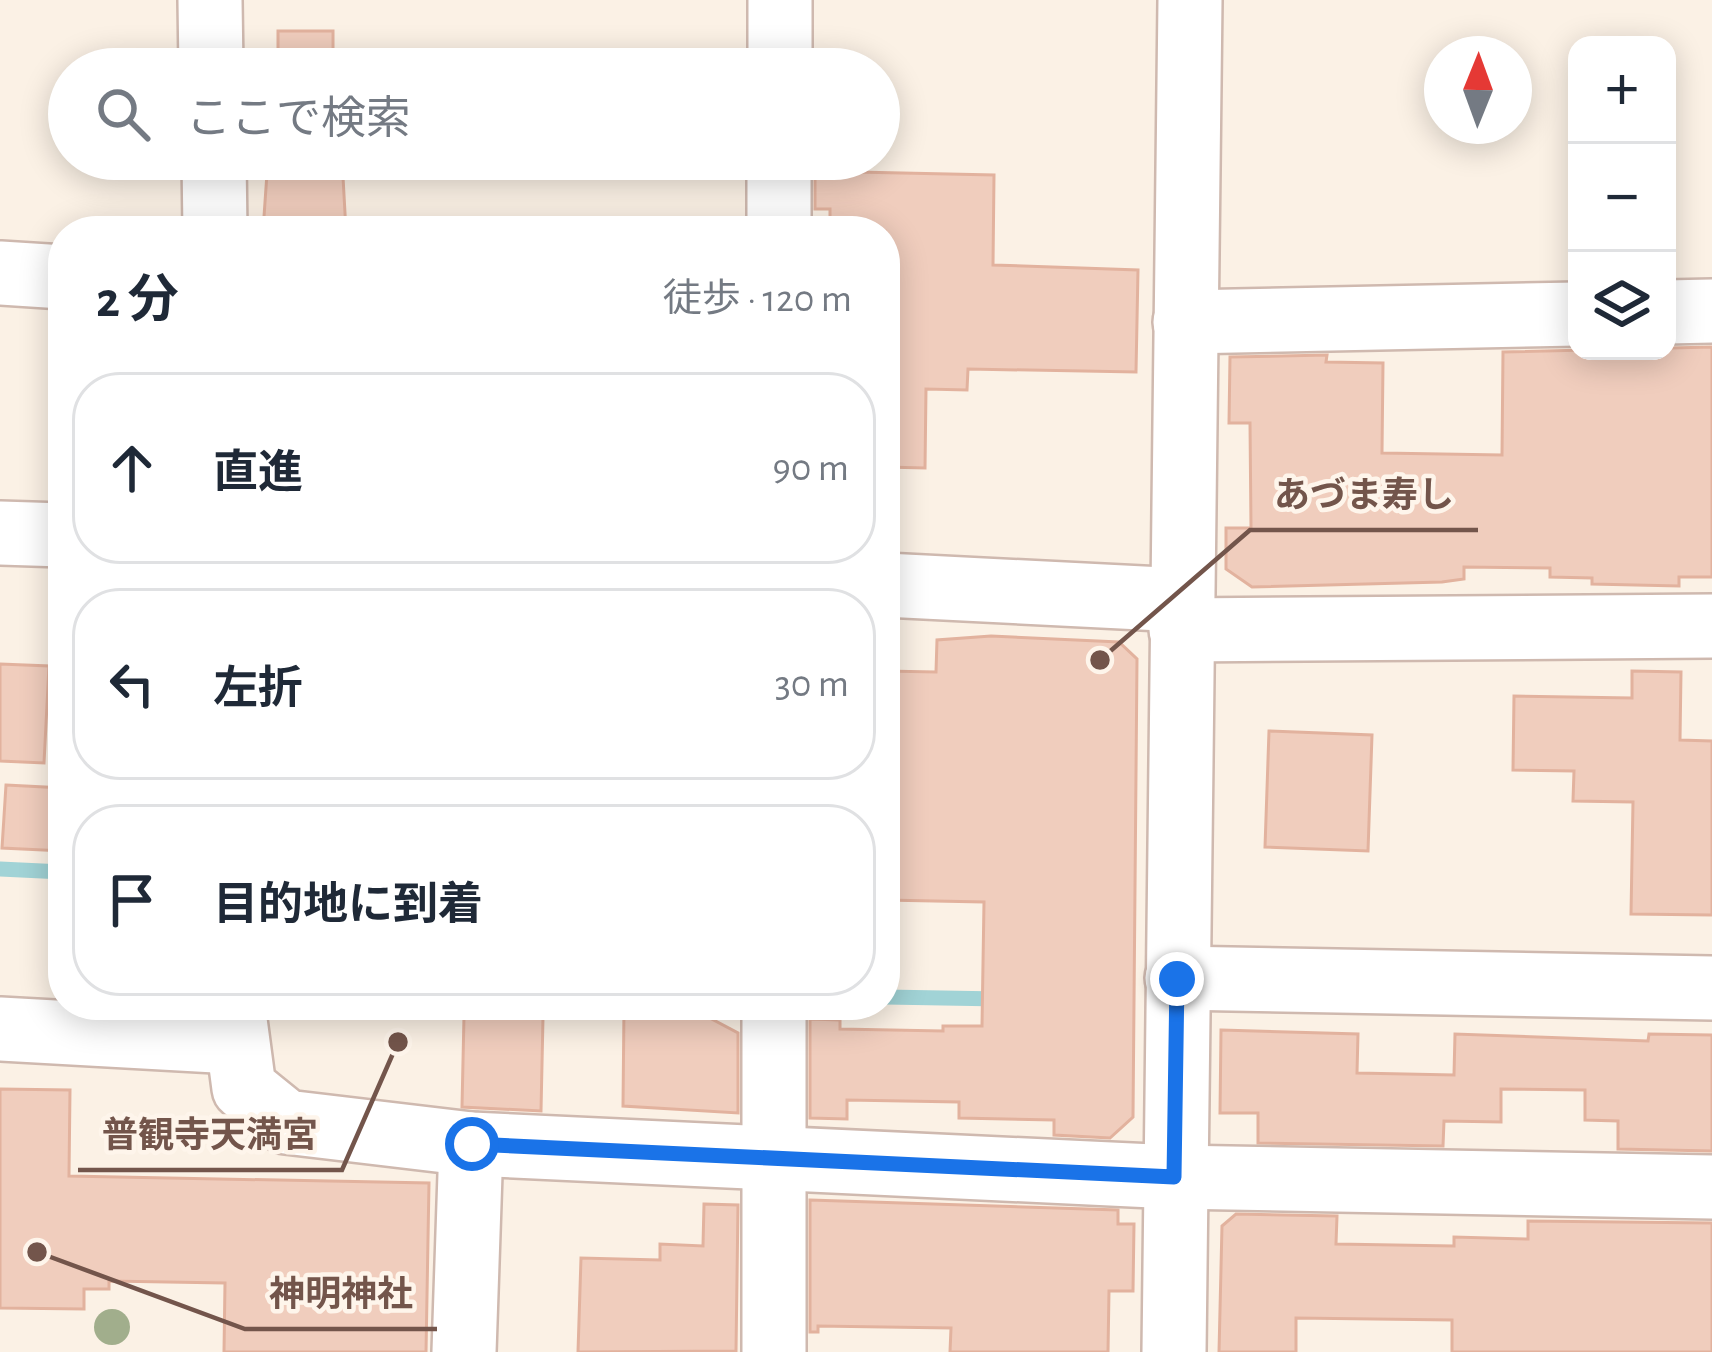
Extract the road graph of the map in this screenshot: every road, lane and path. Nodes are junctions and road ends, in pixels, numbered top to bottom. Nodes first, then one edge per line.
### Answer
1 (210, 0) edge
2 (780, 0) edge
3 (1190, 0) edge
4 (211, 48) edge
5 (780, 48) edge
6 (214, 180) edge
7 (779, 180) edge
8 (215, 216) edge
9 (778, 216) edge
10 (0, 273) edge
11 (48, 276) edge
12 (1712, 311) edge
13 (1676, 312) edge
14 (1568, 314) edge
15 (1185, 322) junction
16 (0, 533) edge
17 (48, 535) edge
18 (900, 587) edge
19 (1181, 615) junction
20 (1712, 626) edge
21 (1712, 988) edge
22 (1177, 1000) junction
23 (774, 1020) edge
24 (233, 1023) edge
25 (0, 1029) edge
26 (472, 1144) junction
27 (775, 1155) junction
28 (1174, 1177) junction
29 (1712, 1186) edge
30 (464, 1352) edge
31 (774, 1352) edge
32 (1174, 1352) edge

1 - 4 street
2 - 5 street
3 - 15 street
6 - 8 street
7 - 9 street
10 - 11 street
12 - 13 street
14 - 15 street
15 - 19 street
16 - 17 street
18 - 19 street
19 - 20 street
19 - 22 street
21 - 22 street
22 - 28 street
23 - 27 street
24 - 25 street
24 - 26 street
26 - 27 street
26 - 30 street
27 - 28 street
27 - 31 street
28 - 29 street
28 - 32 street

